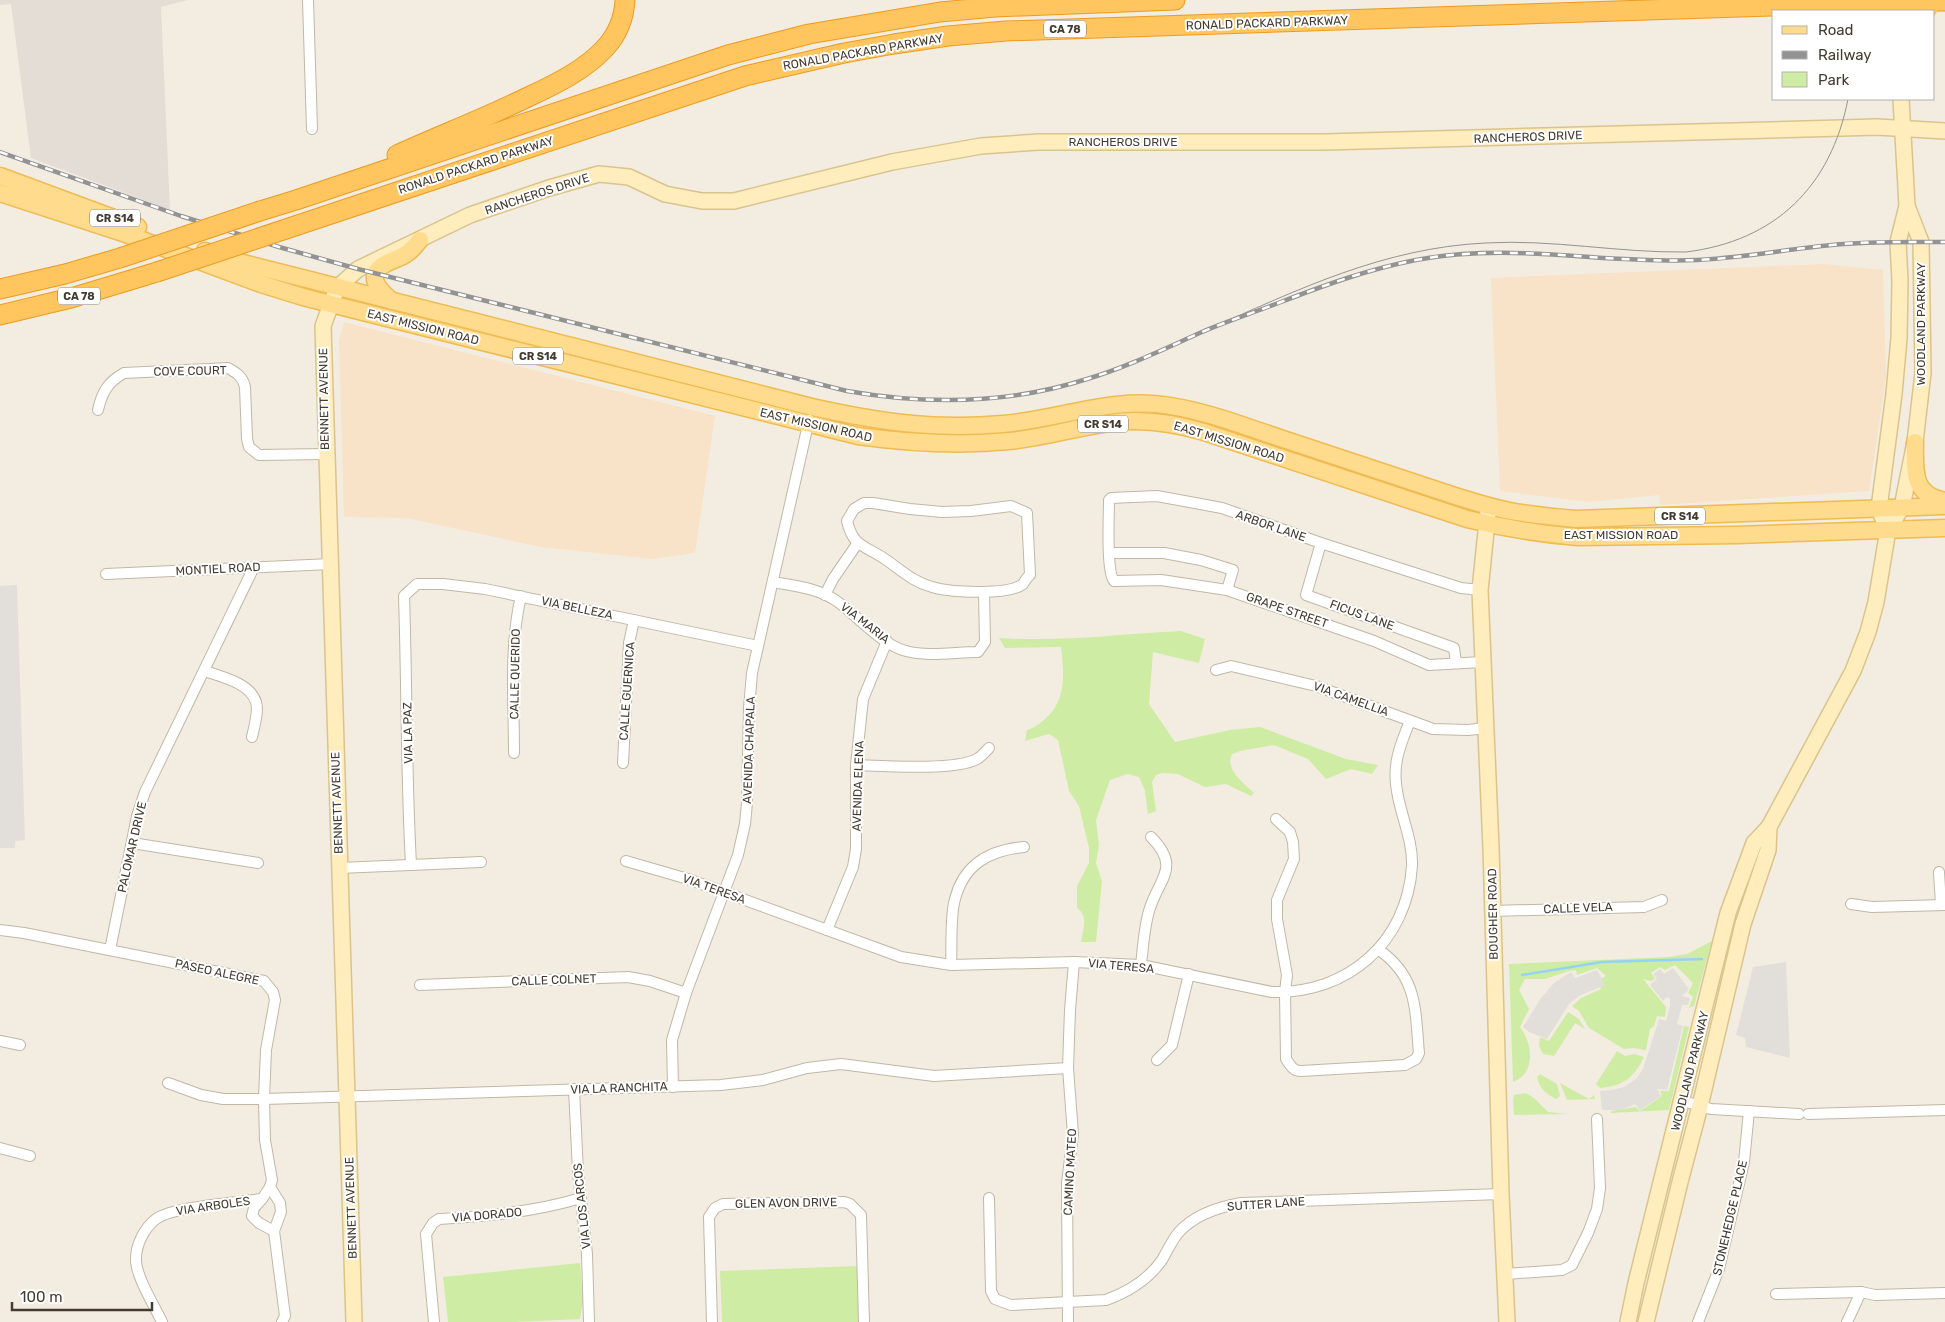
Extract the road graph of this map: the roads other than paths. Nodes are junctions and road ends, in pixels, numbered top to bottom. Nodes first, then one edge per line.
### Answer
1 (308, 0) edge
2 (626, 0) edge
3 (1175, 0) edge
4 (1936, 5) edge
5 (1901, 100) edge
6 (1904, 128) junction
7 (312, 129) dead end
8 (1945, 131) edge
9 (0, 176) edge
10 (0, 193) edge
11 (296, 200) junction
12 (1907, 206) junction
13 (420, 240) junction
14 (338, 288) junction
15 (0, 289) edge
16 (392, 301) junction
17 (331, 304) junction
18 (0, 315) edge
19 (592, 351) junction
20 (554, 360) junction
21 (812, 407) junction
22 (98, 410) dead end
23 (808, 424) junction
24 (1915, 442) junction
25 (325, 454) junction
26 (1945, 501) edge
27 (1489, 506) junction
28 (1945, 506) edge
29 (1879, 508) junction
30 (1902, 508) junction
31 (1754, 512) junction
32 (1487, 524) junction
33 (1945, 528) edge
34 (1888, 530) junction
35 (1616, 536) junction
36 (1321, 543) junction
37 (857, 544) junction
38 (1109, 553) junction
39 (330, 564) junction
40 (254, 567) junction
41 (106, 574) dead end
42 (772, 582) junction
43 (1227, 590) junction
44 (1480, 590) junction
45 (984, 593) junction
46 (825, 595) junction
47 (521, 596) junction
48 (405, 603) joint
49 (634, 620) junction
50 (887, 641) junction
51 (758, 646) junction
52 (1483, 662) junction
53 (1456, 663) junction
54 (204, 670) junction
55 (1216, 670) dead end
56 (1410, 722) junction
57 (1486, 728) junction
58 (252, 737) dead end
59 (989, 748) dead end
60 (514, 754) dead end
61 (623, 763) dead end
62 (856, 765) junction
63 (1276, 819) dead end
64 (1769, 827) junction
65 (1151, 837) dead end
66 (132, 843) junction
67 (1024, 848) dead end
68 (626, 861) dead end
69 (481, 862) dead end
70 (258, 863) dead end
71 (411, 864) junction
72 (339, 868) junction
73 (1939, 872) dead end
74 (724, 892) junction
75 (1662, 900) dead end
76 (1851, 904) dead end
77 (1943, 905) edge
78 (1492, 911) junction
79 (0, 930) edge
80 (827, 930) junction
81 (110, 950) junction
82 (1379, 950) junction
83 (1074, 962) junction
84 (951, 965) junction
85 (1141, 965) junction
86 (1189, 974) junction
87 (420, 985) dead end
88 (1285, 992) junction
89 (686, 993) junction
90 (0, 1041) edge
91 (20, 1046) dead end
92 (1157, 1060) dead end
93 (1068, 1068) junction
94 (168, 1083) dead end
95 (673, 1087) junction
96 (574, 1090) junction
97 (347, 1096) junction
98 (264, 1099) junction
99 (1683, 1101) junction
100 (1700, 1106) junction
101 (1749, 1110) junction
102 (1945, 1110) edge
103 (1597, 1119) dead end
104 (0, 1148) edge
105 (30, 1156) dead end
106 (270, 1187) junction
107 (1501, 1194) junction
108 (581, 1198) junction
109 (989, 1198) dead end
110 (262, 1199) junction
111 (274, 1231) junction
112 (1506, 1274) junction
113 (1862, 1292) junction
114 (1945, 1293) edge
115 (1776, 1294) dead end
116 (1068, 1303) junction
117 (162, 1322) edge
118 (282, 1322) edge
119 (354, 1322) edge
120 (434, 1322) edge
121 (589, 1322) edge
122 (712, 1322) edge
123 (864, 1322) edge
124 (1068, 1322) edge
125 (1506, 1322) edge
126 (1628, 1322) edge
127 (1646, 1322) edge
128 (1698, 1322) edge
129 (1847, 1322) edge

1 - 7 street
2 - 11 highway
3 - 11 highway, RONALD PACKARD PARKWAY / CA 78
4 - 18 highway, RONALD PACKARD PARKWAY / CA 78, bridge
5 - 6 street, WOODLAND PARKWAY
6 - 8 street, RANCHEROS DRIVE
6 - 12 street, WOODLAND PARKWAY
6 - 13 street, RANCHEROS DRIVE
9 - 14 main road, EAST MISSION ROAD / CR S14
10 - 17 main road, EAST MISSION ROAD / CR S14
11 - 15 highway, RONALD PACKARD PARKWAY / CA 78, bridge
12 - 24 street, WOODLAND PARKWAY
12 - 29 street, WOODLAND PARKWAY
13 - 14 street, RANCHEROS DRIVE
13 - 16 main road
14 - 16 main road, EAST MISSION ROAD / CR S14
14 - 17 street, BENNETT AVENUE
16 - 19 main road, EAST MISSION ROAD / CR S14
17 - 20 main road, EAST MISSION ROAD / CR S14
17 - 25 street, BENNETT AVENUE
19 - 20 main road
19 - 21 main road, EAST MISSION ROAD / CR S14
20 - 23 main road, EAST MISSION ROAD / CR S14
21 - 23 street, AVENIDA CHAPALA
21 - 27 main road, EAST MISSION ROAD / CR S14
22 - 25 street, COVE COURT
23 - 32 main road, EAST MISSION ROAD / CR S14
23 - 42 street, AVENIDA CHAPALA
24 - 26 main road
24 - 30 street, WOODLAND PARKWAY
25 - 39 street, BENNETT AVENUE
27 - 31 main road, EAST MISSION ROAD / CR S14
27 - 32 street, BOUGHER ROAD
28 - 30 main road, EAST MISSION ROAD / CR S14
29 - 30 main road, EAST MISSION ROAD / CR S14
29 - 31 main road, EAST MISSION ROAD / CR S14
29 - 34 street, WOODLAND PARKWAY
30 - 34 street, WOODLAND PARKWAY
31 - 35 main road
32 - 35 main road, EAST MISSION ROAD / CR S14
32 - 44 street, BOUGHER ROAD
33 - 34 main road, EAST MISSION ROAD / CR S14
34 - 35 main road, EAST MISSION ROAD / CR S14
34 - 64 street, WOODLAND PARKWAY
36 - 38 street, ARBOR LANE
36 - 44 street, ARBOR LANE
36 - 53 street, FICUS LANE
37 - 45 street
37 - 45 street
37 - 46 street
38 - 43 street, GRAPE STREET
38 - 43 street
39 - 40 street, MONTIEL ROAD
39 - 72 street, BENNETT AVENUE
40 - 41 street, MONTIEL ROAD
40 - 54 street, PALOMAR DRIVE
42 - 46 street, VIA MARIA
42 - 51 street, AVENIDA CHAPALA
43 - 53 street, GRAPE STREET
44 - 52 street, BOUGHER ROAD
45 - 50 street, VIA MARIA
46 - 50 street, VIA MARIA
47 - 48 street, VIA BELLEZA
47 - 49 street, VIA BELLEZA
47 - 60 street, CALLE QUERIDO
48 - 71 street, VIA LA PAZ
49 - 51 street, VIA BELLEZA
49 - 61 street, CALLE GUERNICA
50 - 62 street, AVENIDA ELENA
51 - 74 street, AVENIDA CHAPALA
52 - 53 street, GRAPE STREET
52 - 57 street, BOUGHER ROAD
54 - 58 street
54 - 66 street, PALOMAR DRIVE
55 - 56 street, VIA CAMELLIA
56 - 57 street, VIA CAMELLIA
56 - 82 street, VIA TERESA
57 - 78 street, BOUGHER ROAD
59 - 62 street
62 - 80 street, AVENIDA ELENA
63 - 88 street
64 - 99 street, WOODLAND PARKWAY
64 - 100 street, WOODLAND PARKWAY
65 - 85 street
66 - 70 street
66 - 81 street, PALOMAR DRIVE
67 - 84 street
68 - 74 street, VIA TERESA
69 - 71 street
71 - 72 street
72 - 97 street, BENNETT AVENUE
73 - 77 street
74 - 80 street, VIA TERESA
74 - 89 street, AVENIDA CHAPALA
75 - 78 street, CALLE VELA
76 - 77 street
78 - 107 street, BOUGHER ROAD
79 - 81 street
80 - 84 street, VIA TERESA
81 - 98 street, PASEO ALEGRE
82 - 88 street, VIA TERESA
82 - 88 street
83 - 84 street, VIA TERESA
83 - 85 street, VIA TERESA
83 - 93 street, CAMINO MATEO
85 - 86 street, VIA TERESA
86 - 88 street, VIA TERESA
86 - 92 street
87 - 89 street, CALLE COLNET
89 - 95 street, AVENIDA CHAPALA
90 - 91 street
93 - 95 street, VIA LA RANCHITA
93 - 116 street, CAMINO MATEO
94 - 98 street, VIA LA RANCHITA
95 - 96 street, VIA LA RANCHITA
96 - 97 street, VIA LA RANCHITA
96 - 108 street, VIA LOS ARCOS
97 - 98 street, VIA LA RANCHITA
97 - 119 street, BENNETT AVENUE
98 - 106 street, PASEO ALEGRE
99 - 100 street
99 - 126 street, WOODLAND PARKWAY
100 - 101 street
100 - 127 street, WOODLAND PARKWAY
101 - 102 street
101 - 128 street, STONEHEDGE PLACE
103 - 112 street
104 - 105 street
106 - 110 street, VIA ARBOLES
106 - 111 street
107 - 112 street, BOUGHER ROAD
107 - 116 street, SUTTER LANE
108 - 120 street, VIA DORADO
108 - 121 street, VIA LOS ARCOS
109 - 116 street, SUTTER LANE
110 - 111 street
110 - 117 street, VIA ARBOLES
111 - 118 street
112 - 125 street, BOUGHER ROAD
113 - 114 street
113 - 115 street
113 - 129 street
116 - 124 street, CAMINO MATEO
122 - 123 street, GLEN AVON DRIVE

